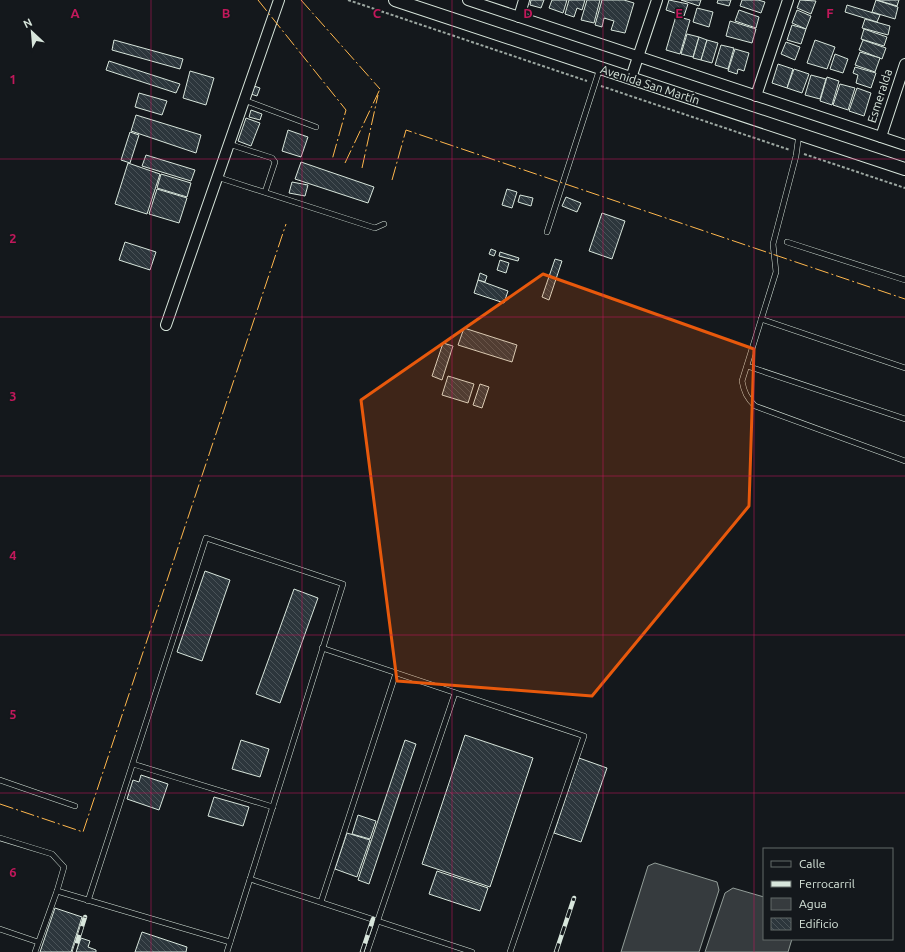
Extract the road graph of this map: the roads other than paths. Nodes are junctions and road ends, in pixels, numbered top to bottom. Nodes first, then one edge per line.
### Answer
1 (279, 0) edge
2 (395, 0) edge
3 (468, 0) edge
4 (524, 0) edge
5 (657, 0) edge
6 (788, 0) edge
7 (519, 17) junction
8 (638, 56) junction
9 (905, 64) edge
10 (600, 68) junction
11 (631, 78) junction
12 (756, 96) junction
13 (244, 100) junction
14 (316, 127) dead end
15 (799, 134) junction
16 (880, 137) junction
17 (229, 144) junction
18 (905, 145) edge
19 (905, 169) edge
20 (217, 177) junction
21 (265, 192) junction
22 (384, 224) dead end
23 (547, 232) dead end
24 (787, 242) dead end
25 (905, 280) edge
26 (761, 319) junction
27 (166, 325) dead end
28 (747, 366) junction
29 (905, 368) edge
30 (905, 419) edge
31 (905, 461) edge
32 (322, 648) junction
33 (396, 673) junction
34 (455, 693) junction
35 (133, 764) junction
36 (0, 780) edge
37 (75, 806) dead end
38 (273, 807) junction
39 (0, 838) edge
40 (250, 879) junction
41 (57, 892) junction
42 (88, 901) junction
43 (321, 902) junction
44 (378, 921) junction
45 (0, 929) edge
46 (38, 942) junction
47 (230, 942) junction
48 (35, 952) edge
49 (227, 952) edge
50 (367, 952) edge
51 (472, 952) edge
52 (510, 952) edge

1 - 13 street
2 - 10 street, Avenida San Martín
3 - 7 street, Avenida San Martín
4 - 7 street
5 - 8 street
6 - 12 street
7 - 8 street, Avenida San Martín
8 - 11 street
8 - 12 street, Avenida San Martín
9 - 16 street, Esmeralda
10 - 11 street, Avenida San Martín
10 - 23 lane
11 - 15 street, Avenida San Martín
12 - 16 street, Avenida San Martín
13 - 14 lane
13 - 17 street
15 - 19 street, Avenida San Martín
15 - 26 lane
16 - 18 street, Avenida San Martín
17 - 20 street
17 - 21 lane
20 - 21 lane
20 - 27 street
21 - 22 lane
24 - 25 lane
26 - 28 lane
26 - 29 lane
28 - 30 lane
28 - 31 lane
32 - 33 lane
32 - 35 lane
32 - 38 lane
33 - 34 lane
33 - 43 lane
34 - 44 lane
34 - 52 lane
35 - 38 lane
35 - 42 lane
36 - 37 lane
38 - 40 lane
39 - 41 lane
40 - 43 lane
40 - 47 lane
41 - 42 lane
41 - 46 lane
42 - 47 lane
43 - 44 lane
44 - 50 lane
44 - 51 lane
45 - 46 lane
46 - 48 lane
47 - 49 lane

